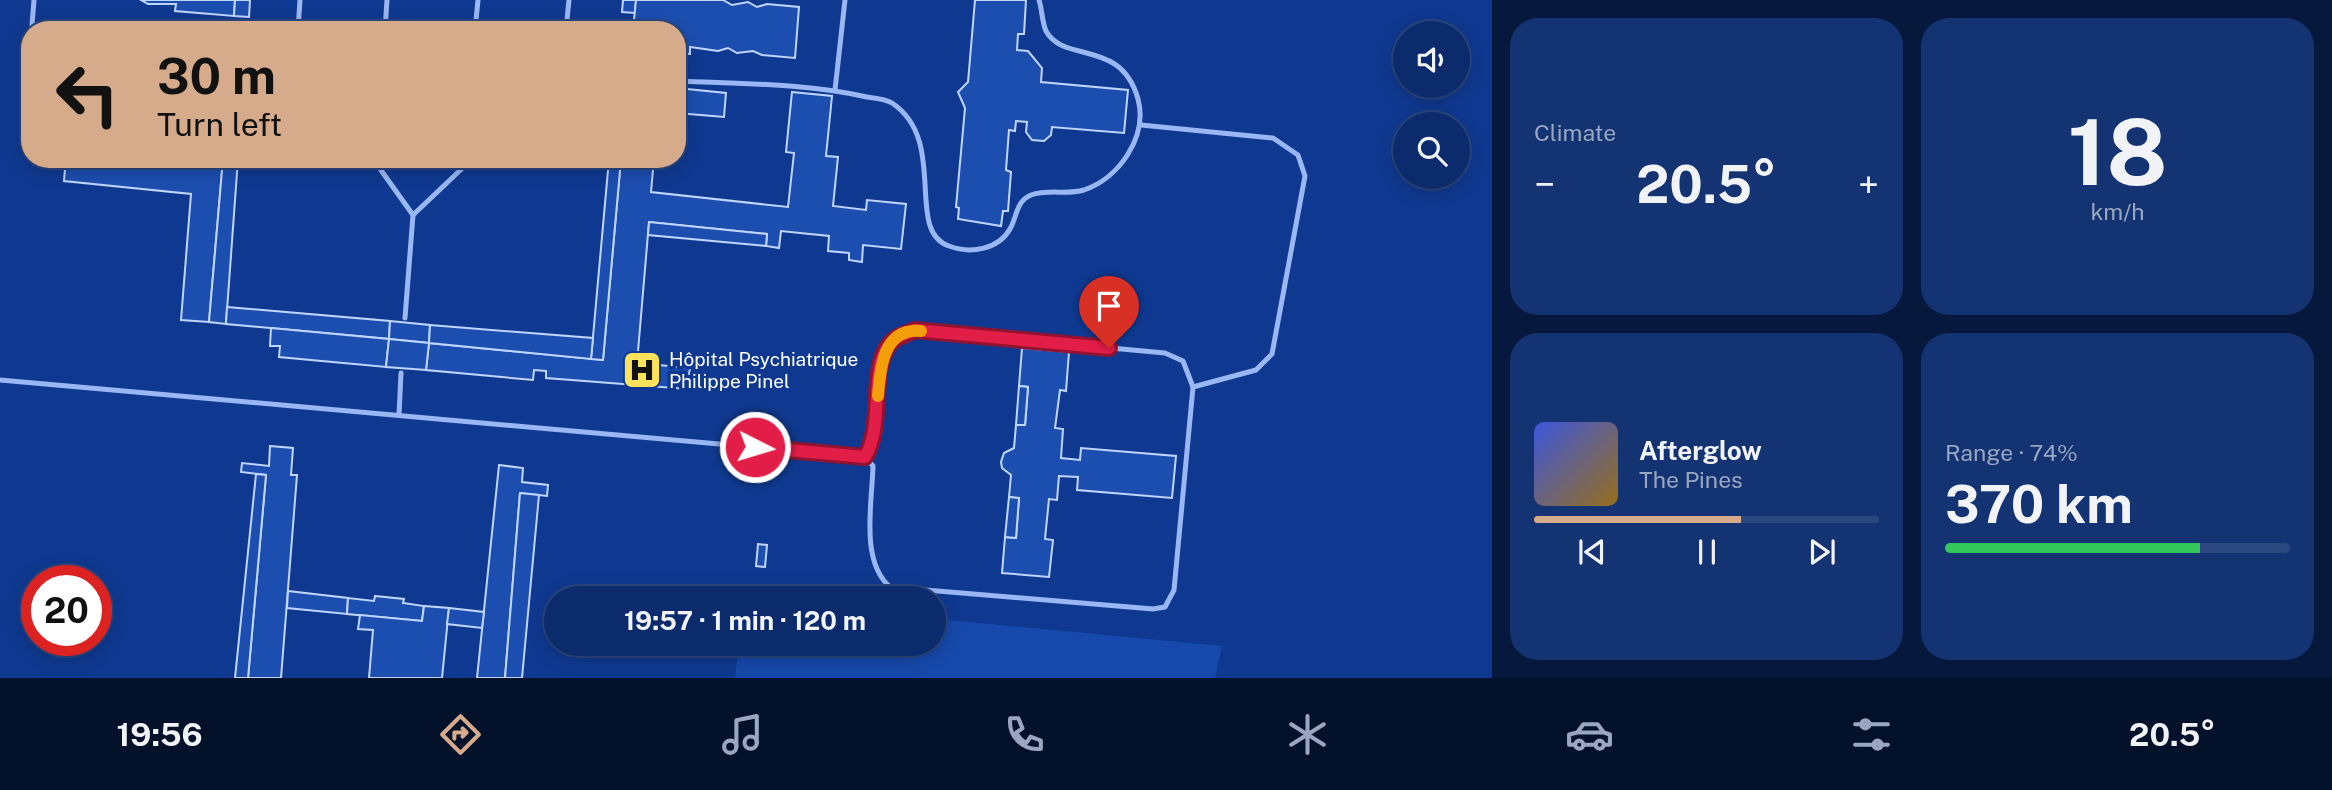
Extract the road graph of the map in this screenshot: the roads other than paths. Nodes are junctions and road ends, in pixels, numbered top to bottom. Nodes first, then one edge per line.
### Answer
1 (34, 0) edge
2 (300, 0) edge
3 (387, 0) edge
4 (478, 0) edge
5 (569, 0) edge
6 (845, 0) edge
7 (1039, 0) edge
8 (32, 21) edge
9 (299, 21) edge
10 (386, 21) edge
11 (476, 21) edge
12 (567, 21) edge
13 (686, 82) edge
14 (835, 90) junction
15 (1141, 125) junction
16 (379, 168) edge
17 (463, 168) edge
18 (413, 215) junction
19 (405, 318) dead end
20 (401, 373) dead end
21 (0, 380) edge
22 (1192, 387) junction
23 (399, 415) junction
24 (865, 457) junction

1 - 8 lane
2 - 9 lane
3 - 10 lane
4 - 11 lane
5 - 12 lane
6 - 14 lane
7 - 15 lane
13 - 14 lane
14 - 15 lane
15 - 22 lane
16 - 18 lane
17 - 18 lane
18 - 19 lane
20 - 23 lane
21 - 23 lane
22 - 24 lane
22 - 24 lane
23 - 24 lane

